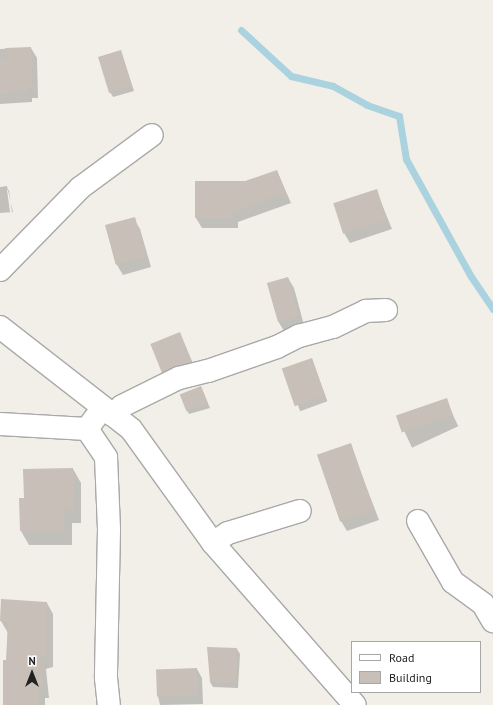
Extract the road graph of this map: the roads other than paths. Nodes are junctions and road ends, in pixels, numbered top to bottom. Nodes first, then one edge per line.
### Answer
1 (152, 135) dead end
2 (0, 270) edge
3 (386, 310) dead end
4 (0, 327) edge
5 (108, 411) junction
6 (0, 424) edge
7 (87, 429) junction
8 (300, 511) dead end
9 (418, 521) dead end
10 (213, 543) junction
11 (493, 621) edge
12 (109, 705) edge
13 (355, 705) edge

1 - 2 street
3 - 5 street
4 - 5 street
5 - 7 street
5 - 10 street
6 - 7 street
7 - 12 street
8 - 10 street
9 - 11 street
10 - 13 street

